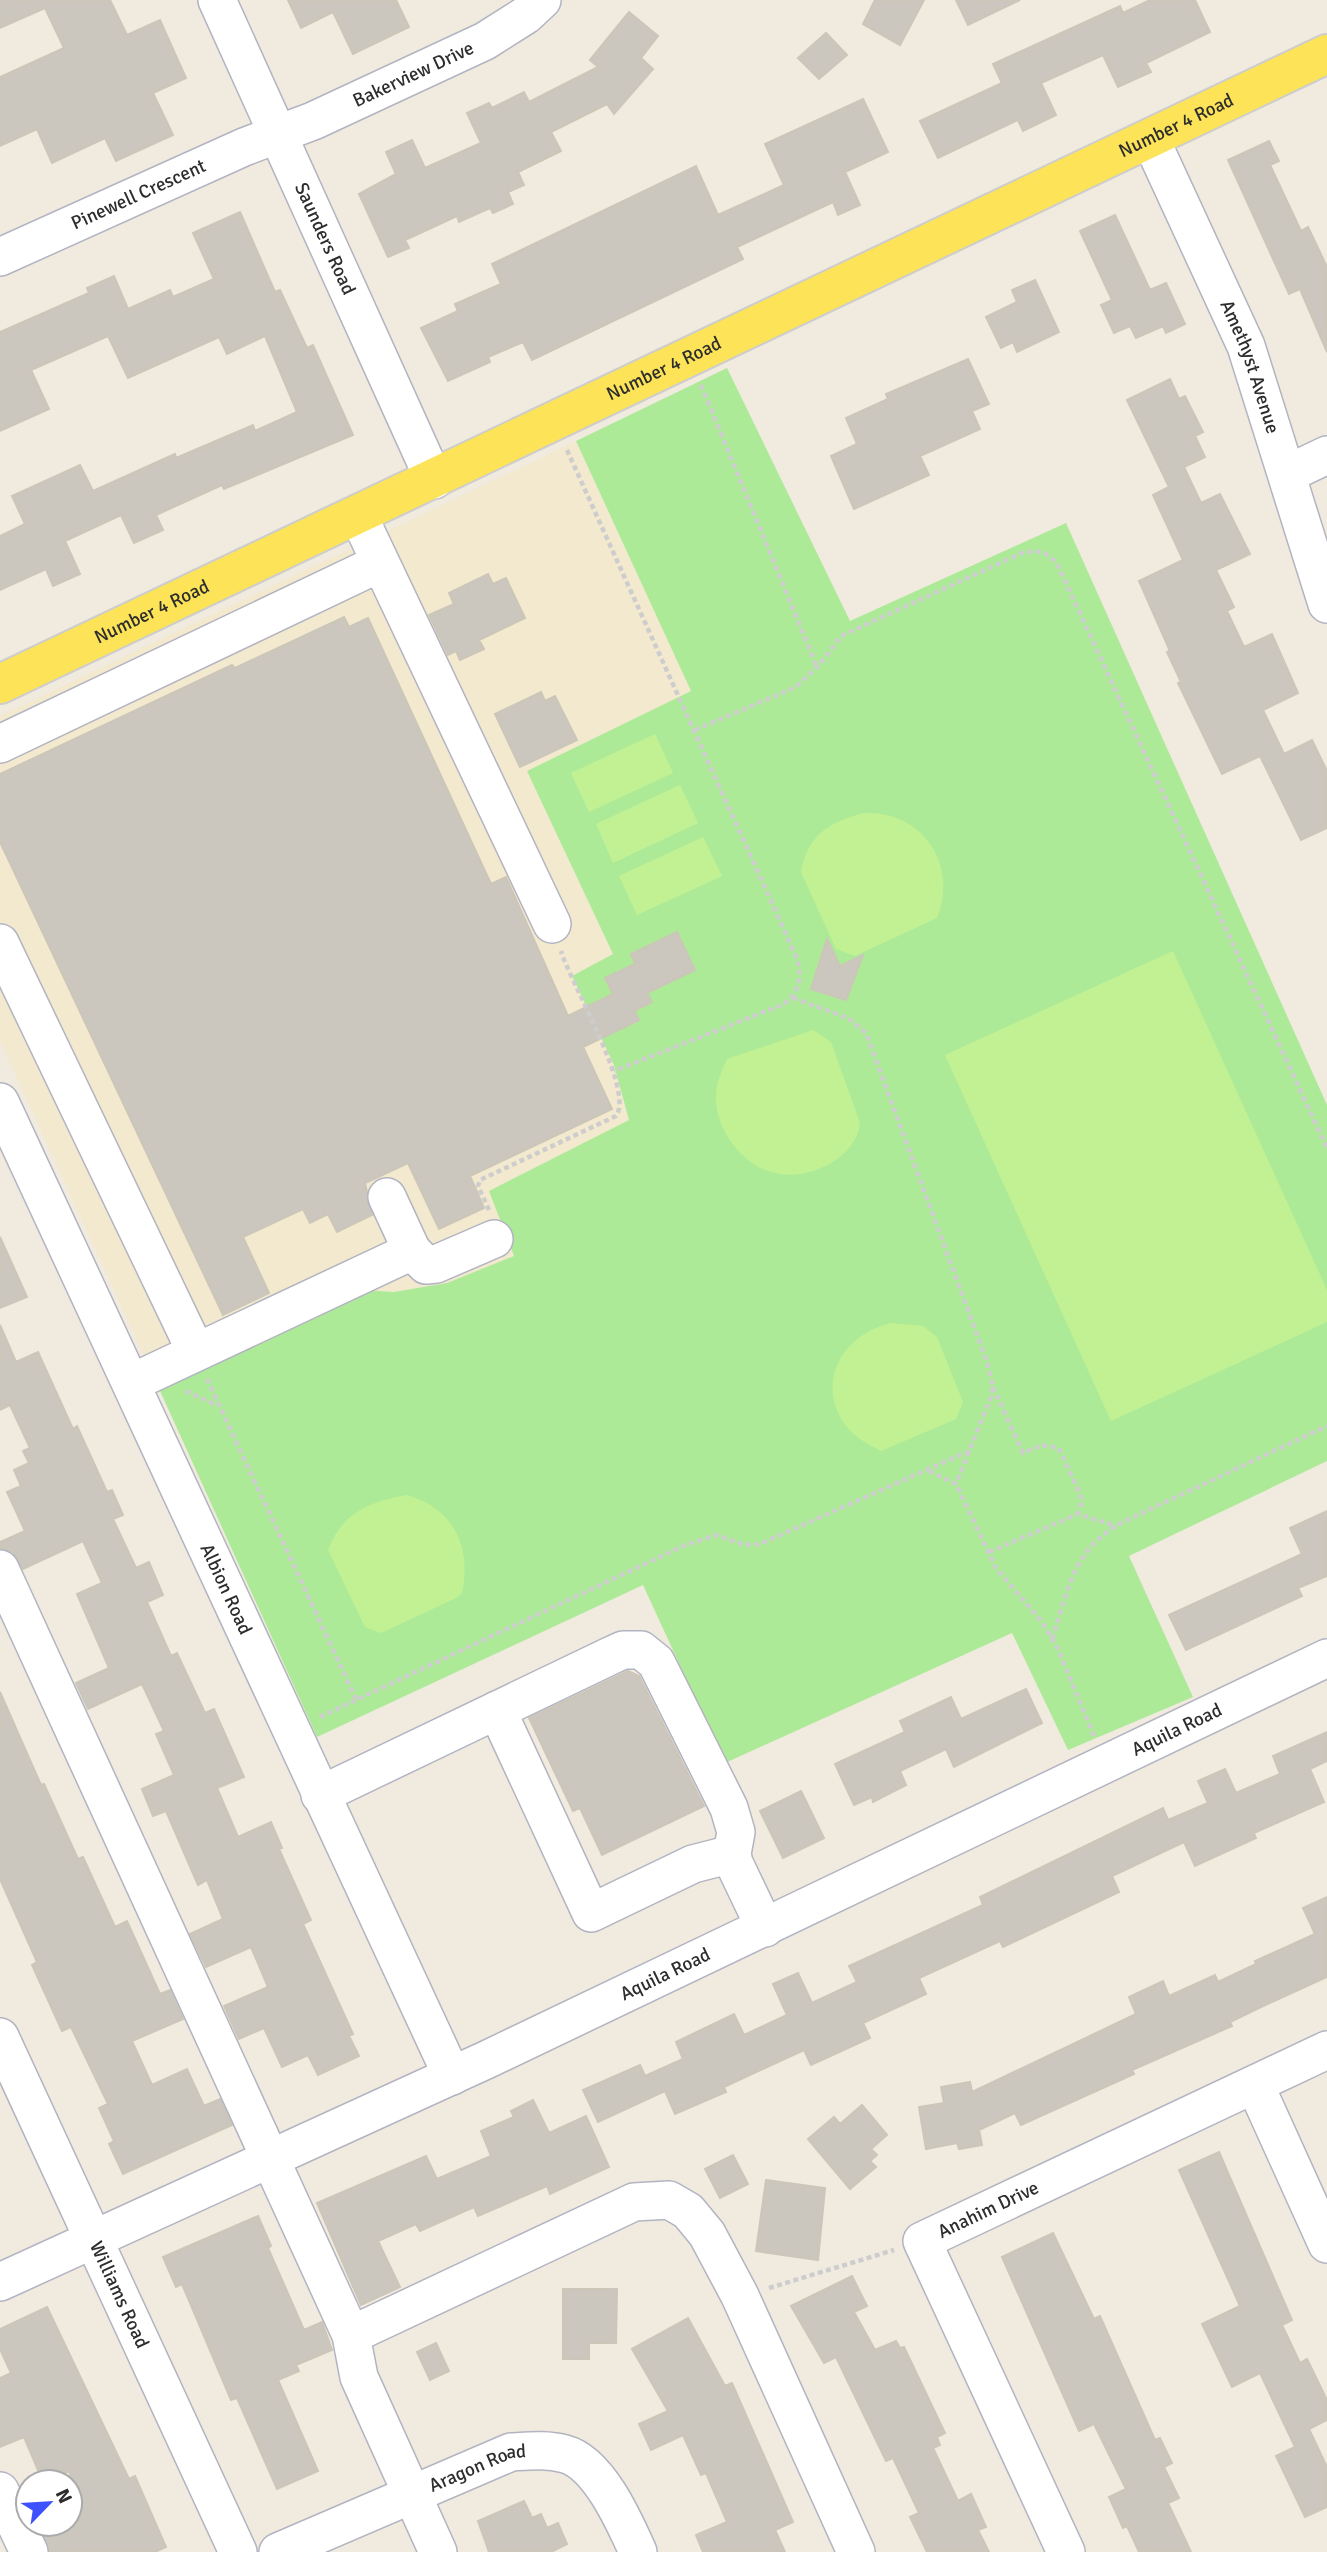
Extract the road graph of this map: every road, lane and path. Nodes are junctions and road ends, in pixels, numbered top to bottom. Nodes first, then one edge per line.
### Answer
1 (217, 0) edge
2 (542, 0) edge
3 (1327, 54) edge
4 (277, 135) junction
5 (1150, 138) junction
6 (0, 257) edge
7 (700, 384) dead end
8 (566, 448) dead end
9 (1327, 454) edge
10 (1287, 474) junction
11 (434, 480) junction
12 (358, 515) junction
13 (380, 563) junction
14 (1327, 604) edge
15 (817, 667) junction
16 (0, 684) edge
17 (695, 730) junction
18 (0, 744) edge
19 (552, 923) joint
20 (0, 943) edge
21 (792, 998) junction
22 (614, 1071) junction
23 (0, 1102) edge
24 (1327, 1148) edge
25 (387, 1197) dead end
26 (490, 1228) joint
27 (412, 1251) junction
28 (196, 1352) junction
29 (131, 1383) junction
30 (993, 1386) junction
31 (1327, 1426) edge
32 (969, 1451) junction
33 (928, 1470) junction
34 (956, 1484) junction
35 (1078, 1514) junction
36 (1116, 1526) junction
37 (989, 1552) junction
38 (0, 1569) edge
39 (1052, 1639) junction
40 (1327, 1658) edge
41 (356, 1699) junction
42 (497, 1710) junction
43 (291, 1732) junction
44 (1107, 1765) junction
45 (320, 1795) junction
46 (732, 1854) junction
47 (765, 1928) junction
48 (0, 2038) edge
49 (1327, 2050) edge
50 (452, 2076) junction
51 (1255, 2085) junction
52 (270, 2160) junction
53 (92, 2238) junction
54 (922, 2241) junction
55 (1327, 2244) edge
56 (0, 2282) edge
57 (740, 2296) junction
58 (351, 2335) junction
59 (0, 2491) edge
60 (412, 2495) junction
61 (29, 2552) edge
62 (237, 2552) edge
63 (278, 2552) edge
64 (439, 2552) edge
65 (638, 2552) edge
66 (856, 2552) edge
67 (1066, 2552) edge

1 - 4 street, Saunders Road
2 - 4 street, Bakerview Drive
3 - 5 main road, Number 4 Road
4 - 6 street, Pinewell Crescent
4 - 11 street, Saunders Road
5 - 10 street, Amethyst Avenue
5 - 11 main road, Number 4 Road
7 - 15 path
8 - 17 path
9 - 10 street
10 - 14 street, Amethyst Avenue
11 - 12 main road, Number 4 Road
12 - 13 street
12 - 16 main road, Number 4 Road
13 - 18 street
13 - 19 street
15 - 17 path
15 - 24 path
17 - 21 path
19 - 22 path
20 - 28 street
21 - 22 path
21 - 30 path
22 - 26 path
23 - 29 street, Albion Road
25 - 27 street
26 - 27 street
27 - 28 street
28 - 29 street
28 - 41 path
29 - 43 street, Albion Road
30 - 32 path
30 - 35 path
31 - 36 path
32 - 33 path
32 - 34 path
33 - 34 path
33 - 41 path
34 - 37 path
35 - 36 path
35 - 37 path
36 - 39 path
37 - 39 path
38 - 52 street
39 - 44 path
40 - 44 street, Aquila Road
41 - 43 path
42 - 45 street
42 - 46 street
42 - 46 street
43 - 45 street, Albion Road
44 - 47 street, Aquila Road
45 - 50 street, Albion Road
46 - 47 street
47 - 50 street, Aquila Road
48 - 53 street, Williams Road
49 - 51 street, Anahim Drive
50 - 52 street, Aquila Road
51 - 54 street, Anahim Drive
51 - 55 street
52 - 53 street, Aquila Road
52 - 58 street
53 - 56 street, Aquila Road
53 - 62 street, Williams Road
54 - 57 path
54 - 67 street, Anahim Drive
57 - 58 street
57 - 66 street
58 - 60 street
59 - 61 street
60 - 63 street, Aragon Road
60 - 64 street
60 - 65 street, Aragon Road

